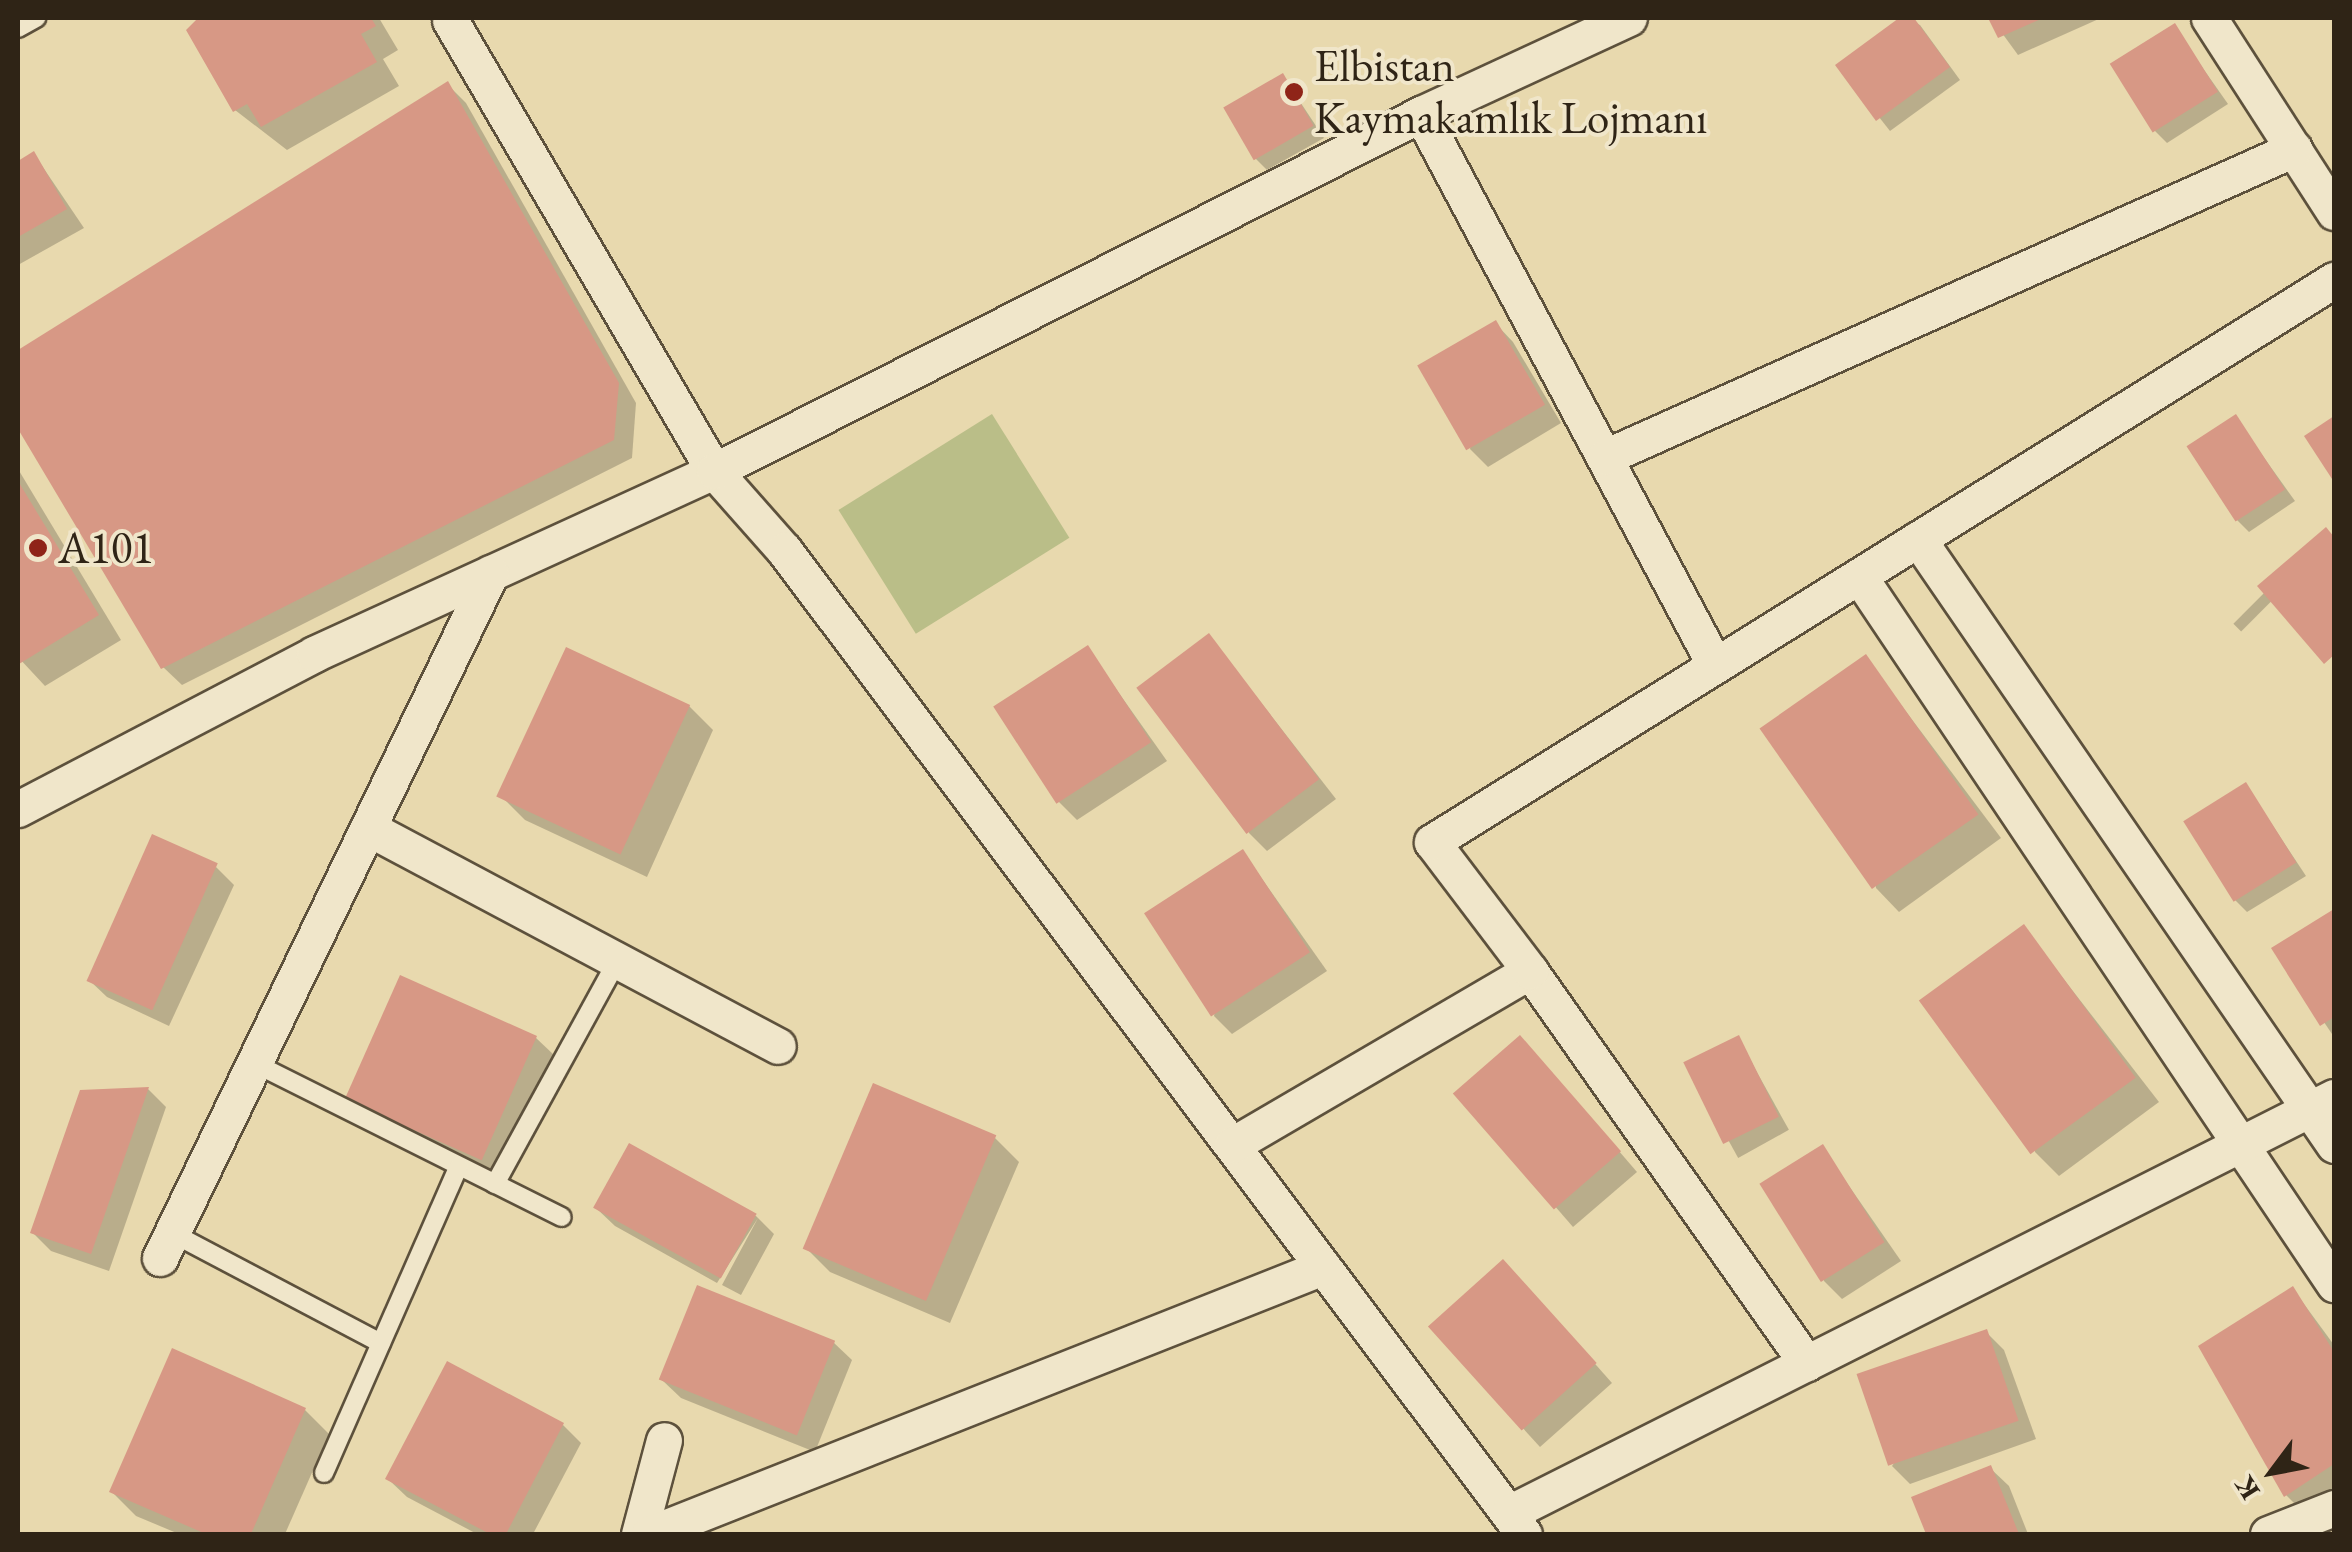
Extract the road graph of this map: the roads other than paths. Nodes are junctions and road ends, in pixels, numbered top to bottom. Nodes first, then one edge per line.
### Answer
1 (36, 18) edge
2 (1629, 18) edge
3 (2209, 18) edge
4 (449, 19) edge
5 (18, 28) edge
6 (1421, 114) junction
7 (2294, 149) junction
8 (2334, 212) edge
9 (2334, 280) edge
10 (1604, 458) junction
11 (714, 471) junction
12 (1918, 539) junction
13 (491, 573) junction
14 (1858, 576) junction
15 (1715, 666) junction
16 (18, 809) edge
17 (368, 828) junction
18 (617, 961) junction
19 (1530, 971) junction
20 (778, 1046) dead end
21 (254, 1064) junction
22 (2322, 1103) edge
23 (2241, 1144) junction
24 (1232, 1145) junction
25 (2334, 1145) edge
26 (459, 1166) junction
27 (495, 1184) junction
28 (562, 1217) dead end
29 (166, 1246) joint
30 (1323, 1267) junction
31 (2334, 1284) edge
32 (382, 1342) junction
33 (1807, 1362) junction
34 (664, 1440) dead end
35 (324, 1473) dead end
36 (2334, 1508) edge
37 (1516, 1524) edge
38 (639, 1534) edge
39 (649, 1534) edge
40 (2268, 1534) edge

1 - 5 lane
2 - 6 street
3 - 7 street
4 - 11 street
6 - 10 street
6 - 11 street
7 - 8 street
7 - 10 street
9 - 12 street
10 - 15 street
11 - 13 street
11 - 24 street
12 - 14 street
12 - 22 street
13 - 16 street
13 - 17 street
14 - 15 street
14 - 23 street
15 - 19 street
17 - 18 street
17 - 21 street
18 - 20 street
18 - 27 lane
19 - 24 street
19 - 33 street
21 - 26 lane
21 - 29 street
22 - 23 street
22 - 25 street
23 - 31 street
23 - 33 street
24 - 30 street
26 - 27 lane
26 - 32 lane
27 - 28 lane
29 - 32 lane
30 - 37 street
30 - 39 street
32 - 35 lane
33 - 37 street
34 - 38 street
36 - 40 street

